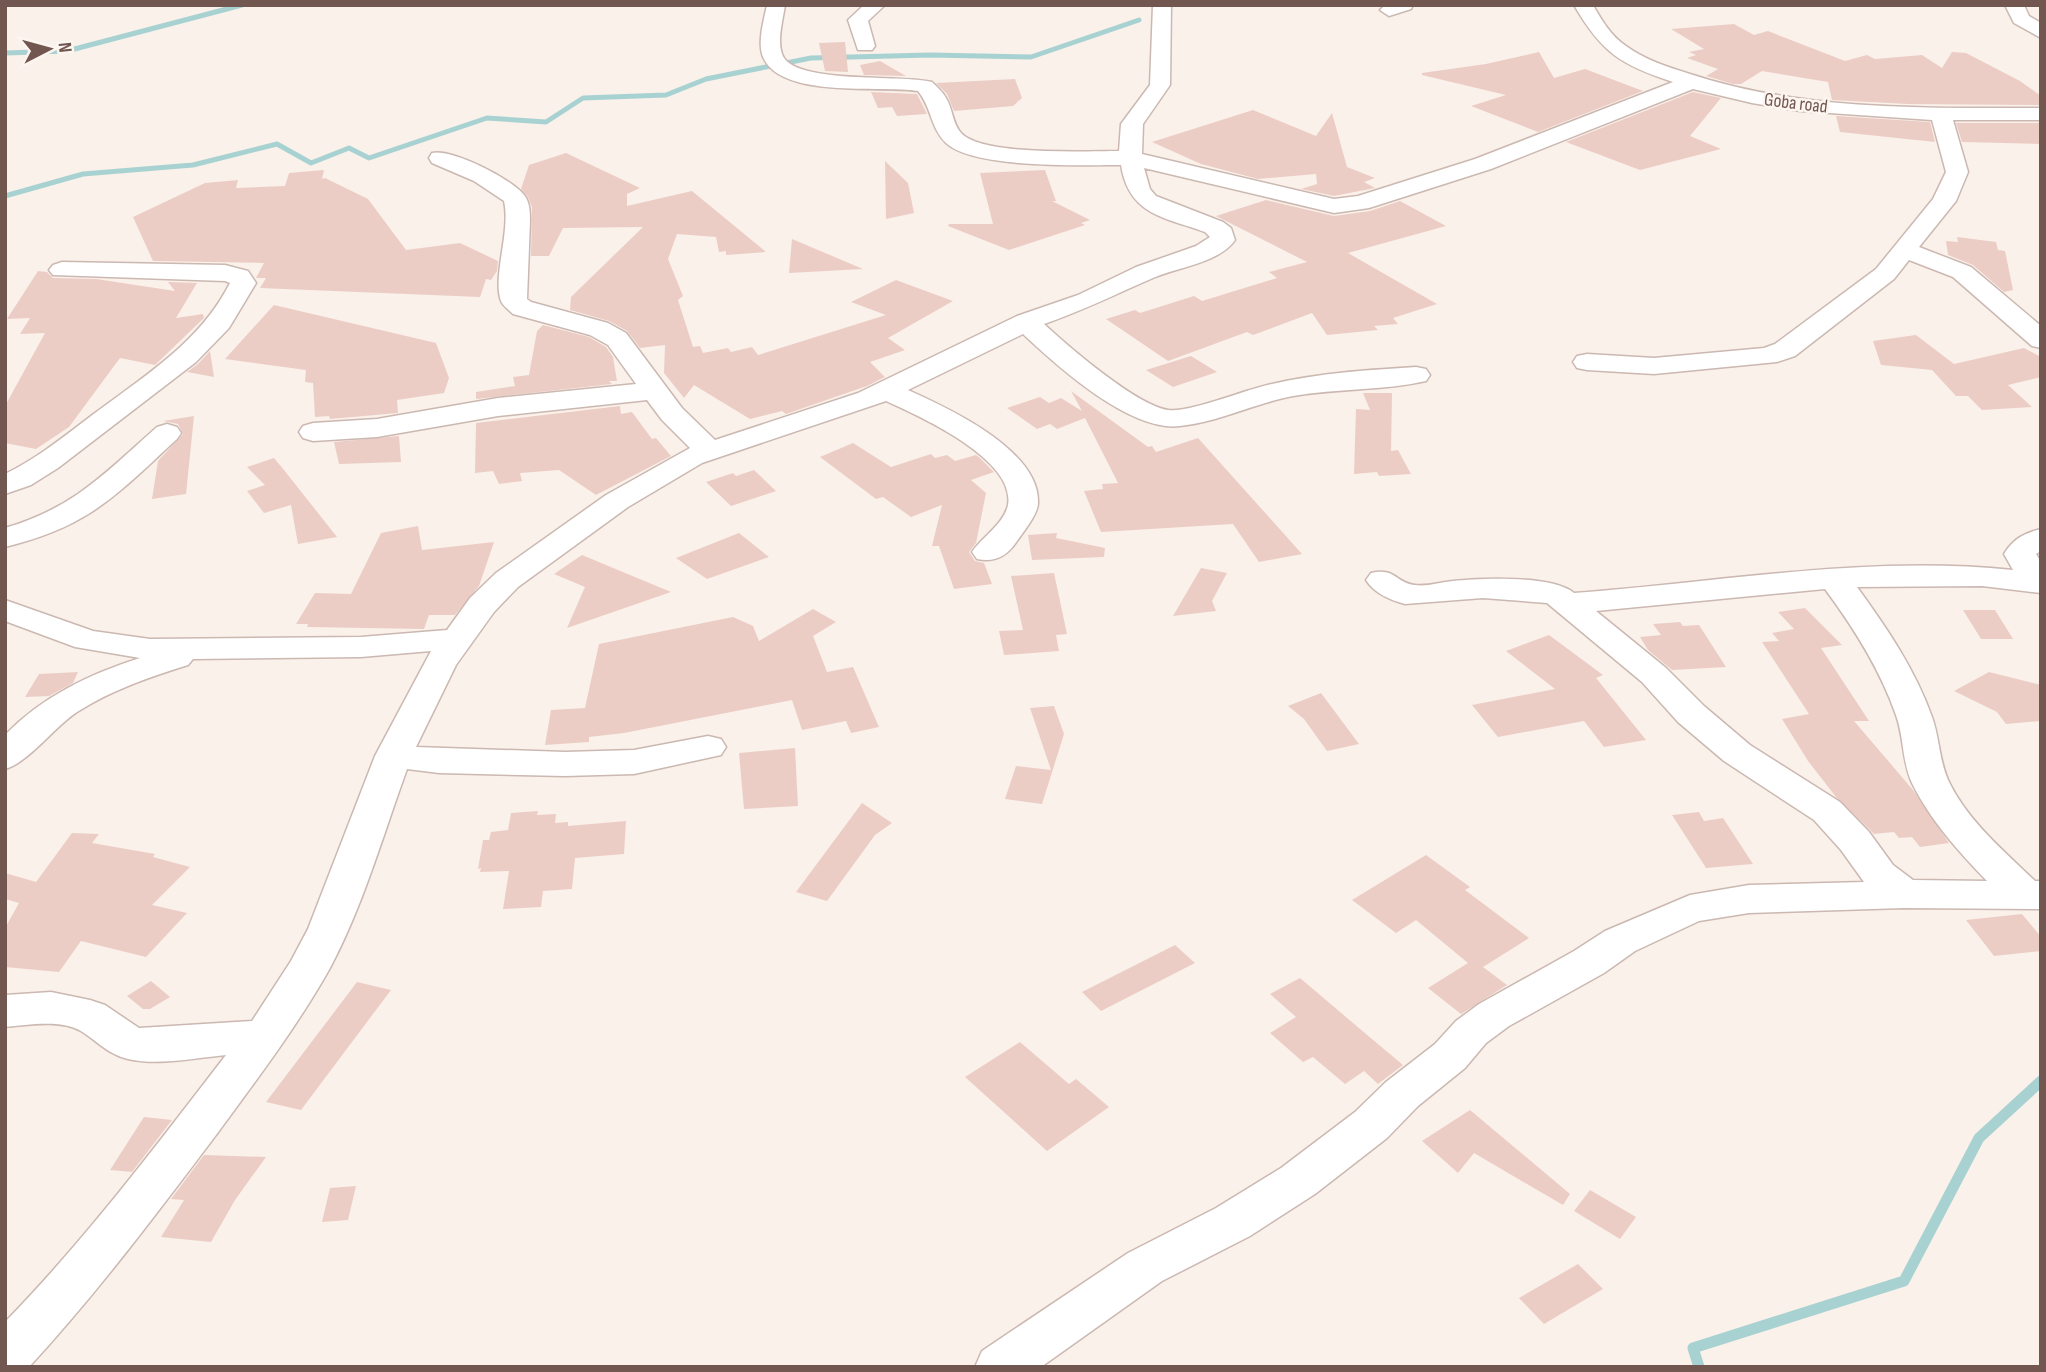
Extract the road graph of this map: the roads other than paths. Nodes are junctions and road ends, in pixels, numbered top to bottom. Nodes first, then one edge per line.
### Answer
1 (776, 5) edge
2 (876, 5) edge
3 (1162, 5) edge
4 (1583, 5) edge
5 (2014, 5) edge
6 (2041, 32) edge
7 (865, 46) dead end
8 (1690, 83) junction
9 (1941, 114) junction
10 (2041, 114) edge
11 (440, 158) dead end
12 (1132, 158) junction
13 (1904, 250) junction
14 (62, 270) dead end
15 (1026, 322) junction
16 (2041, 340) edge
17 (1587, 362) dead end
18 (1416, 376) dead end
19 (653, 391) junction
20 (887, 391) junction
21 (313, 432) dead end
22 (167, 433) dead end
23 (709, 451) junction
24 (5, 485) edge
25 (5, 538) edge
26 (2041, 538) edge
27 (988, 552) dead end
28 (1833, 577) junction
29 (1382, 580) dead end
30 (2038, 582) edge
31 (1568, 603) junction
32 (5, 610) edge
33 (456, 639) junction
34 (203, 651) junction
35 (708, 747) dead end
36 (5, 757) edge
37 (393, 757) junction
38 (1904, 894) junction
39 (2033, 895) edge
40 (5, 1011) edge
41 (265, 1036) junction
42 (5, 1357) edge
43 (1000, 1367) edge

1 - 12 street
2 - 7 street
3 - 12 street
4 - 8 street, Goba road
5 - 6 street
8 - 9 street, Goba road
8 - 12 street
9 - 10 street, Goba road
9 - 13 street
11 - 19 street
12 - 15 street
13 - 16 street
13 - 17 street
14 - 24 street
15 - 18 street
15 - 20 street
19 - 21 street
19 - 23 street
20 - 23 street
20 - 27 street
22 - 25 street
23 - 33 street
26 - 30 street
28 - 30 street
28 - 31 street
28 - 39 street
29 - 31 street
31 - 38 street
32 - 34 street
33 - 34 street
33 - 37 street
34 - 36 street
35 - 37 street
37 - 41 street
38 - 39 street
38 - 43 street
40 - 41 street
41 - 42 street

